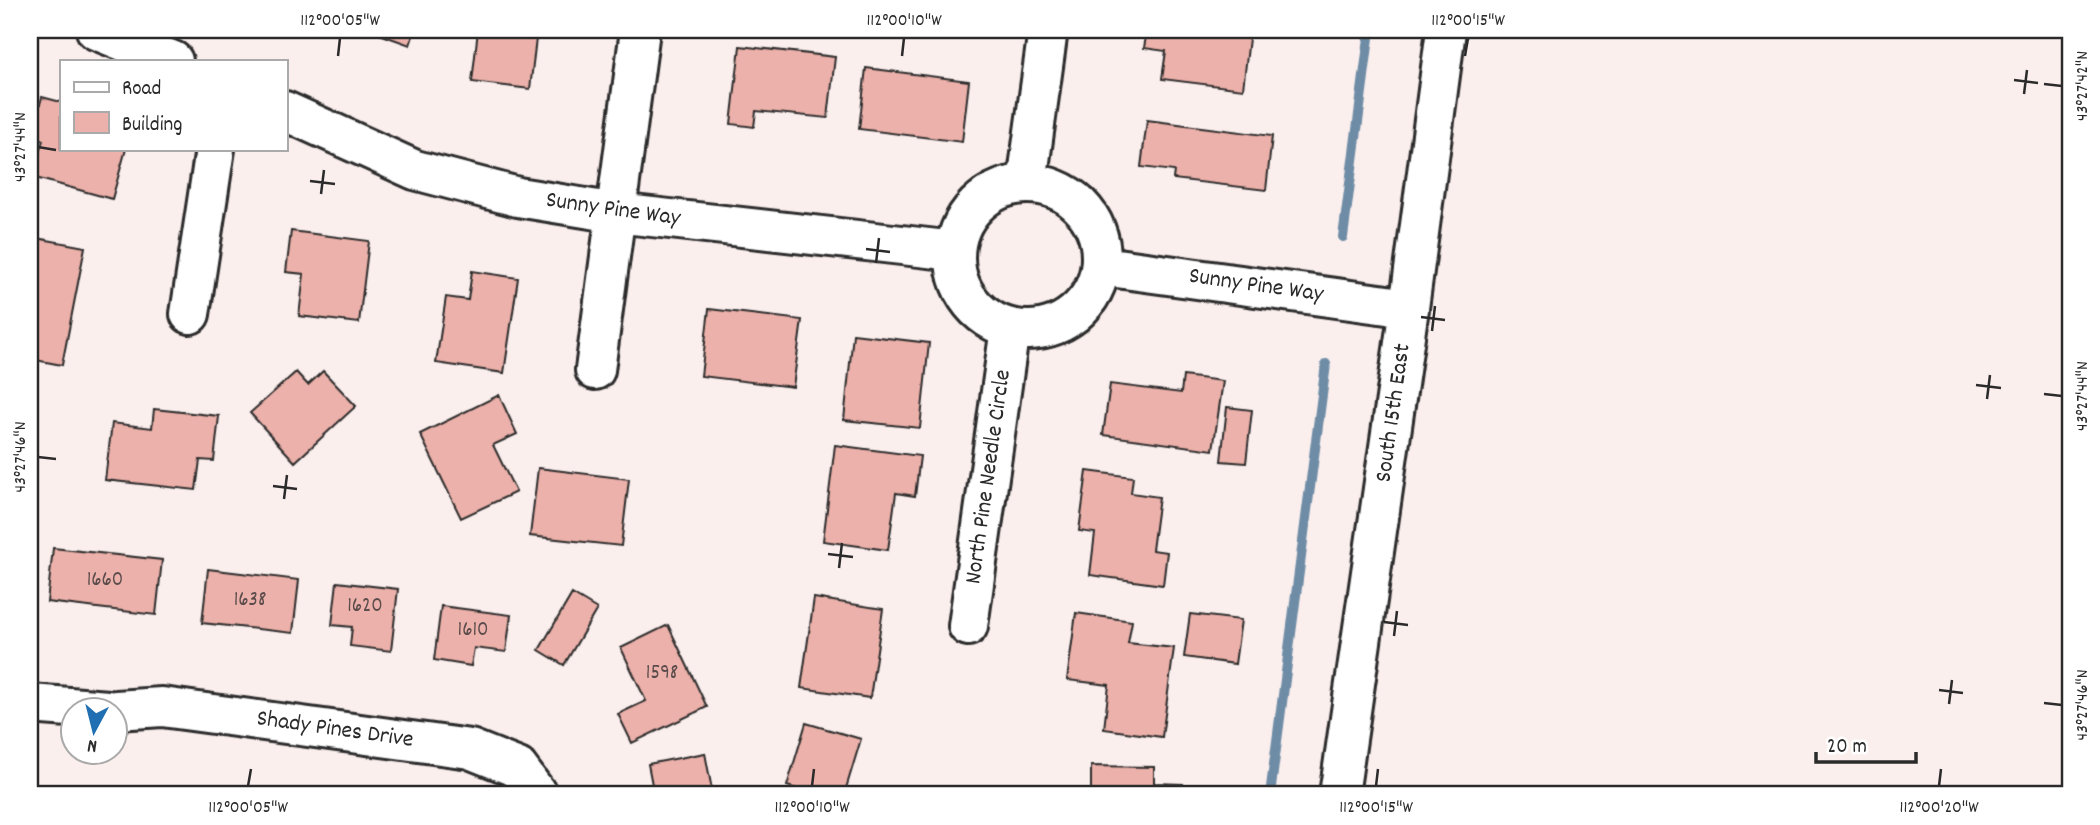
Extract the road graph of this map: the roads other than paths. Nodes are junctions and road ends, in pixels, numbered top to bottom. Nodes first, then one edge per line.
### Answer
1 (96, 30) edge
2 (640, 30) edge
3 (1048, 30) edge
4 (1446, 30) edge
5 (171, 60) edge
6 (287, 112) edge
7 (215, 150) edge
8 (1027, 183) junction
9 (615, 213) junction
10 (954, 251) junction
11 (1102, 266) junction
12 (1409, 308) junction
13 (190, 314) dead end
14 (1010, 328) junction
15 (594, 370) dead end
16 (968, 626) dead end
17 (30, 704) edge
18 (60, 706) edge
19 (130, 709) edge
20 (538, 795) edge
21 (1339, 795) edge

1 - 5 street
2 - 9 street
3 - 8 street
4 - 12 street, South 15th East
6 - 9 street, Sunny Pine Way
7 - 13 street
8 - 10 street
8 - 11 street
9 - 10 street, Sunny Pine Way
9 - 15 street
10 - 14 street
11 - 12 street, Sunny Pine Way
11 - 14 street
12 - 21 street, South 15th East
14 - 16 street, North Pine Needle Circle
17 - 18 street
19 - 20 street, Shady Pines Drive

